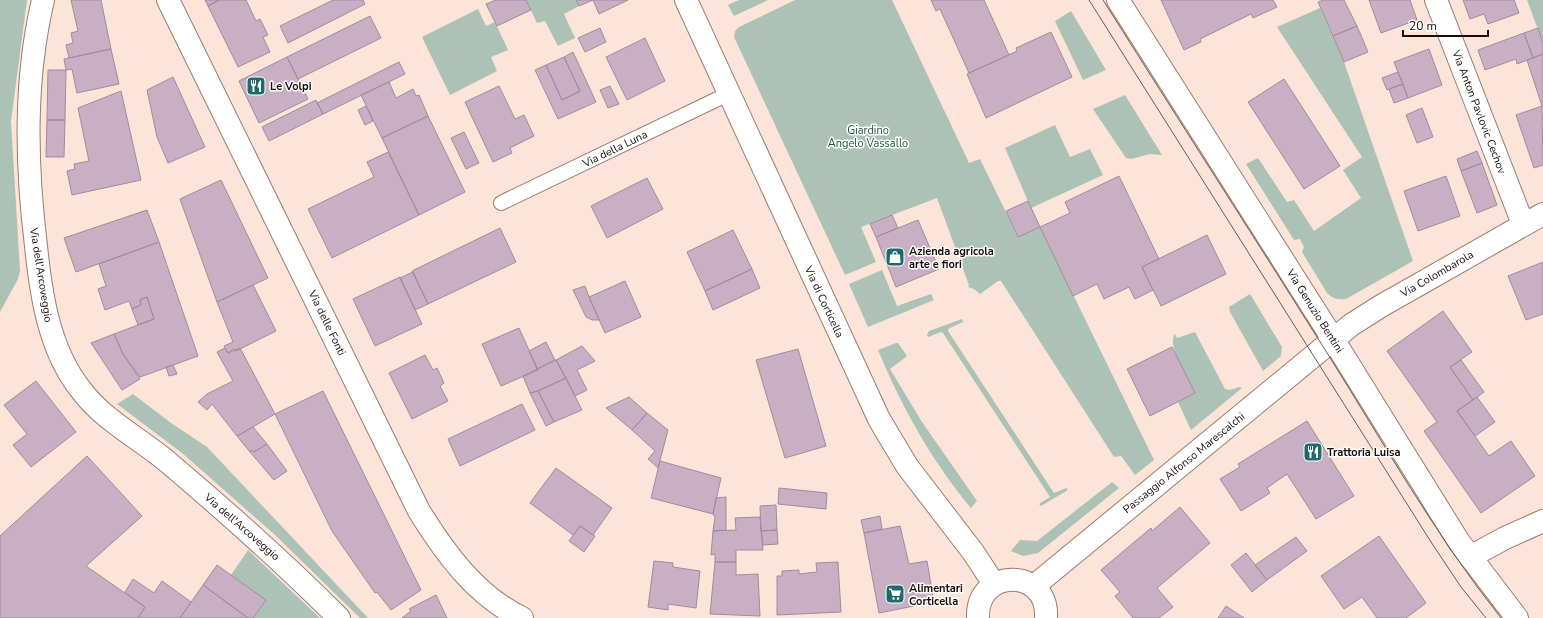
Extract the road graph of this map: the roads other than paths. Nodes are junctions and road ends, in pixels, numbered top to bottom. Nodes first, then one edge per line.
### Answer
1 (44, 0) edge
2 (168, 0) edge
3 (686, 0) edge
4 (1118, 0) edge
5 (1436, 0) edge
6 (728, 94) junction
7 (501, 203) dead end
8 (1543, 214) edge
9 (1523, 224) junction
10 (1334, 339) junction
11 (1543, 521) edge
12 (1470, 558) junction
13 (994, 584) junction
14 (1034, 586) junction
15 (1048, 616) edge
16 (339, 618) edge
17 (522, 618) edge
18 (978, 618) edge
19 (1518, 618) edge

1 - 16 street, Via dell'Arcoveggio
2 - 17 street, Via delle Fonti
3 - 6 street, Via di Corticella
4 - 10 street, Via Genuzio Bentini
5 - 9 street, Via Anton Pavlovic Cechov
6 - 7 lane, Via della Luna
6 - 13 street, Via di Corticella
8 - 9 street, Via Colombarola
9 - 10 street, Via Colombarola
10 - 12 street, Via Genuzio Bentini
10 - 14 street, Passaggio Alfonso Marescalchi
11 - 12 street
12 - 19 street, Via Genuzio Bentini
13 - 14 street
13 - 18 street
14 - 15 street

